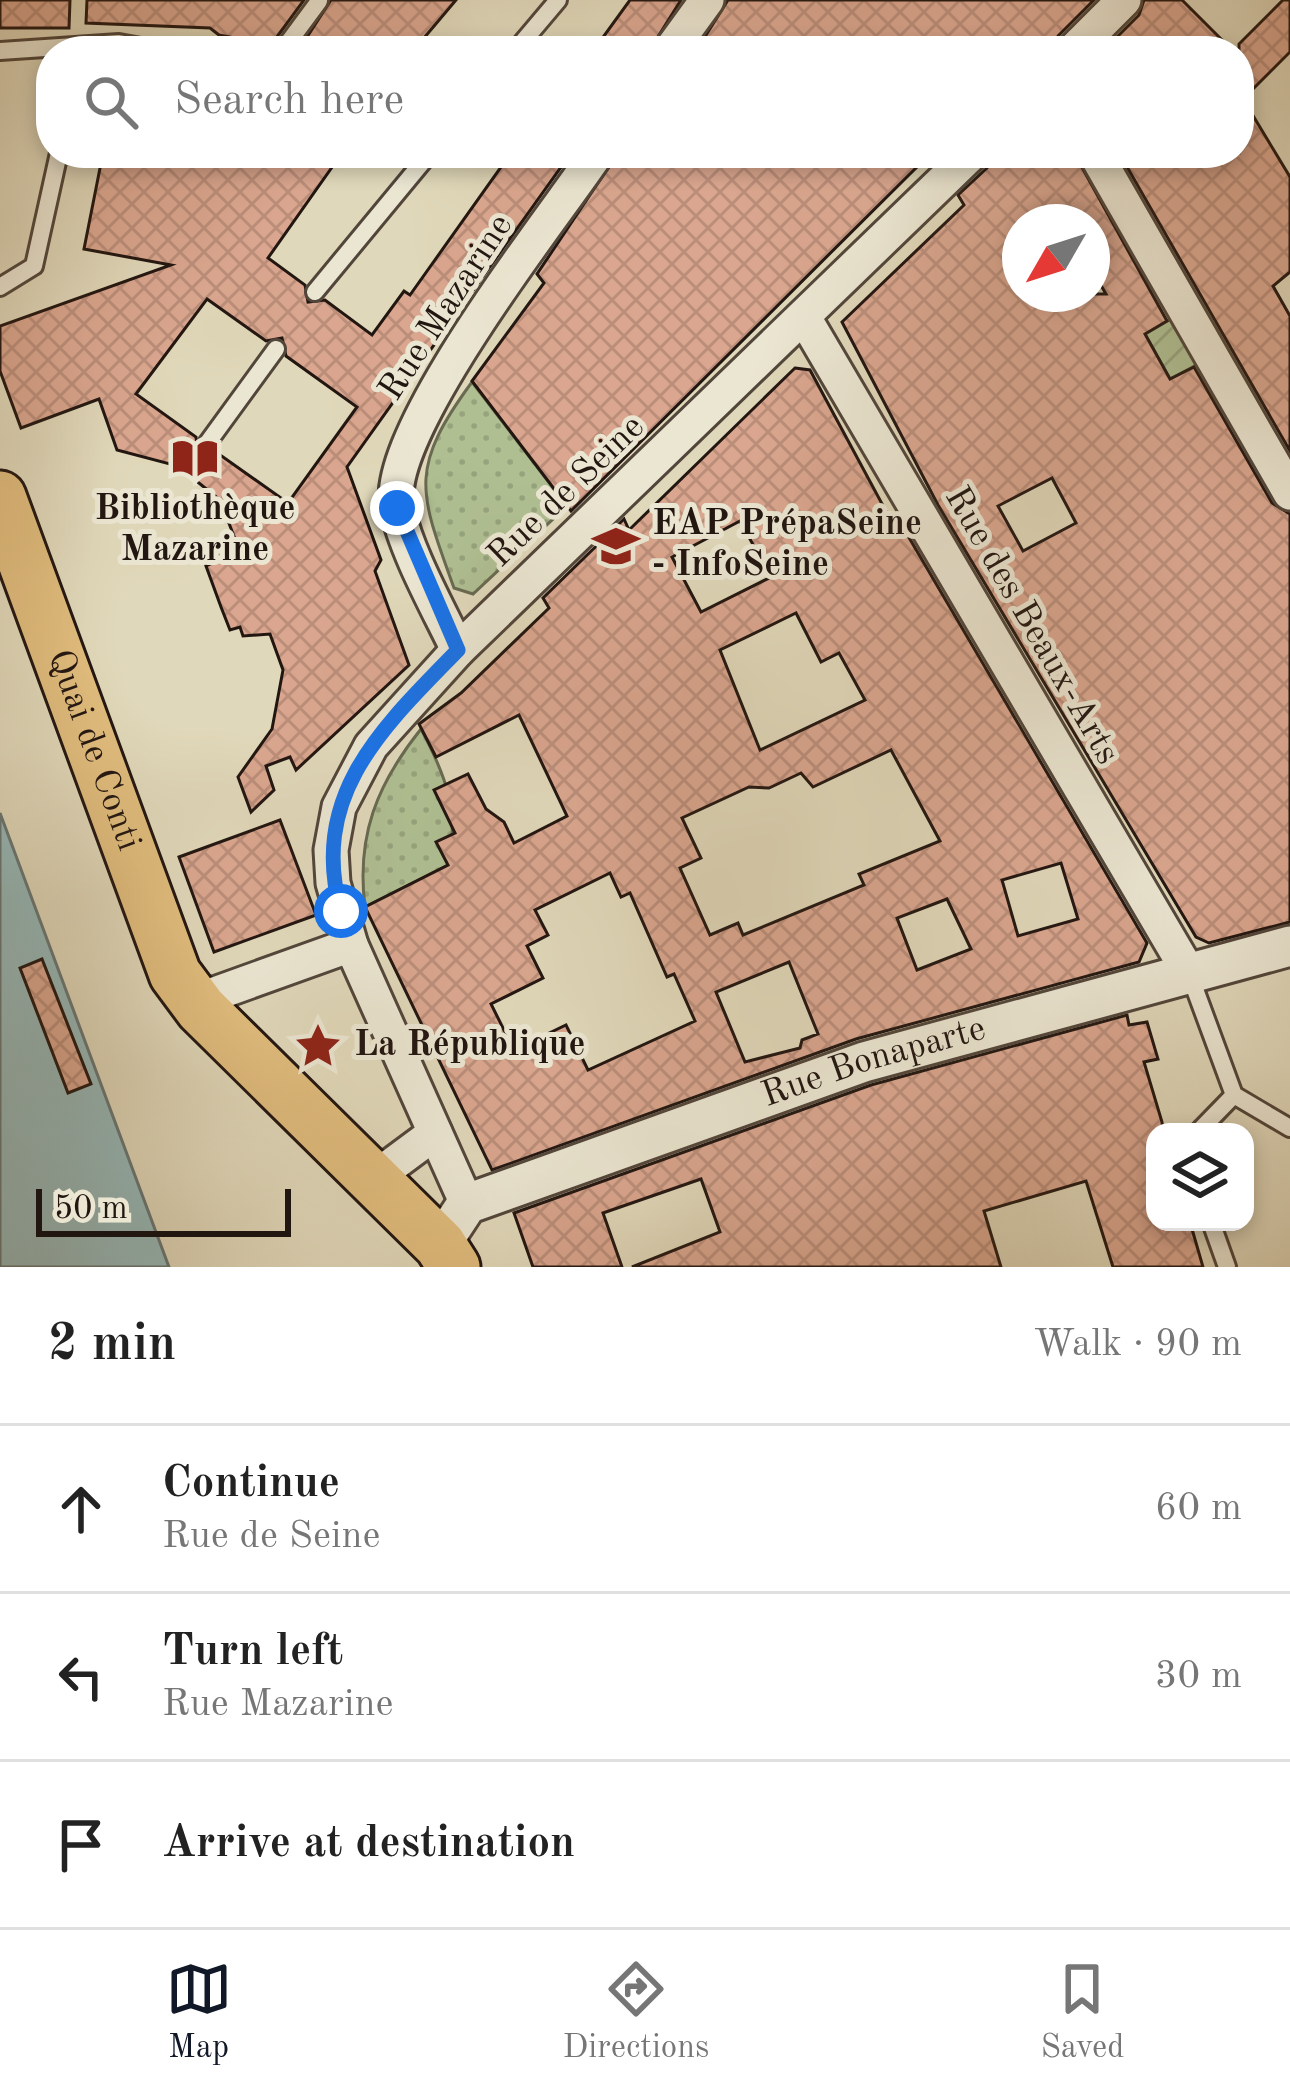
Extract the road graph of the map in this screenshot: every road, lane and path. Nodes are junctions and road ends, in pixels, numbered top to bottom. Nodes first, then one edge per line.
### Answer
1 (558, 0) edge
2 (707, 0) edge
3 (1124, 0) edge
4 (320, 1) edge
5 (293, 36) edge
6 (528, 36) edge
7 (681, 36) edge
8 (1088, 36) edge
9 (36, 50) edge
10 (0, 51) edge
11 (56, 168) edge
12 (418, 168) edge
13 (587, 168) edge
14 (957, 168) edge
15 (1104, 168) edge
16 (0, 287) edge
17 (315, 292) dead end
18 (806, 319) junction
19 (276, 349) dead end
20 (206, 445) dead end
21 (1290, 494) edge
22 (0, 497) edge
23 (458, 650) junction
24 (351, 945) junction
25 (1290, 946) edge
26 (1189, 973) junction
27 (195, 1001) junction
28 (1234, 1095) junction
29 (1207, 1123) edge
30 (1290, 1128) edge
31 (435, 1133) junction
32 (373, 1179) junction
33 (1214, 1231) edge
34 (454, 1238) edge
35 (1227, 1267) edge

1 - 6 lane
2 - 7 street
3 - 8 street
4 - 5 lane
9 - 10 lane
11 - 16 lane
12 - 17 lane
13 - 23 street, Rue Mazarine
14 - 18 street, Rue de Seine
15 - 21 street
18 - 23 street, Rue de Seine
18 - 26 street, Rue des Beaux-Arts
19 - 20 lane
22 - 27 main road, Quai de Conti
23 - 24 street, Rue de Seine
24 - 27 street
24 - 31 street, Rue de Seine
25 - 26 street, Rue Bonaparte
26 - 28 lane
26 - 34 street, Rue Bonaparte
27 - 32 main road, Quai de Conti
28 - 29 lane
28 - 30 lane
31 - 32 street
31 - 34 street, Rue de Seine
32 - 34 main road, Quai de Conti
33 - 35 lane

